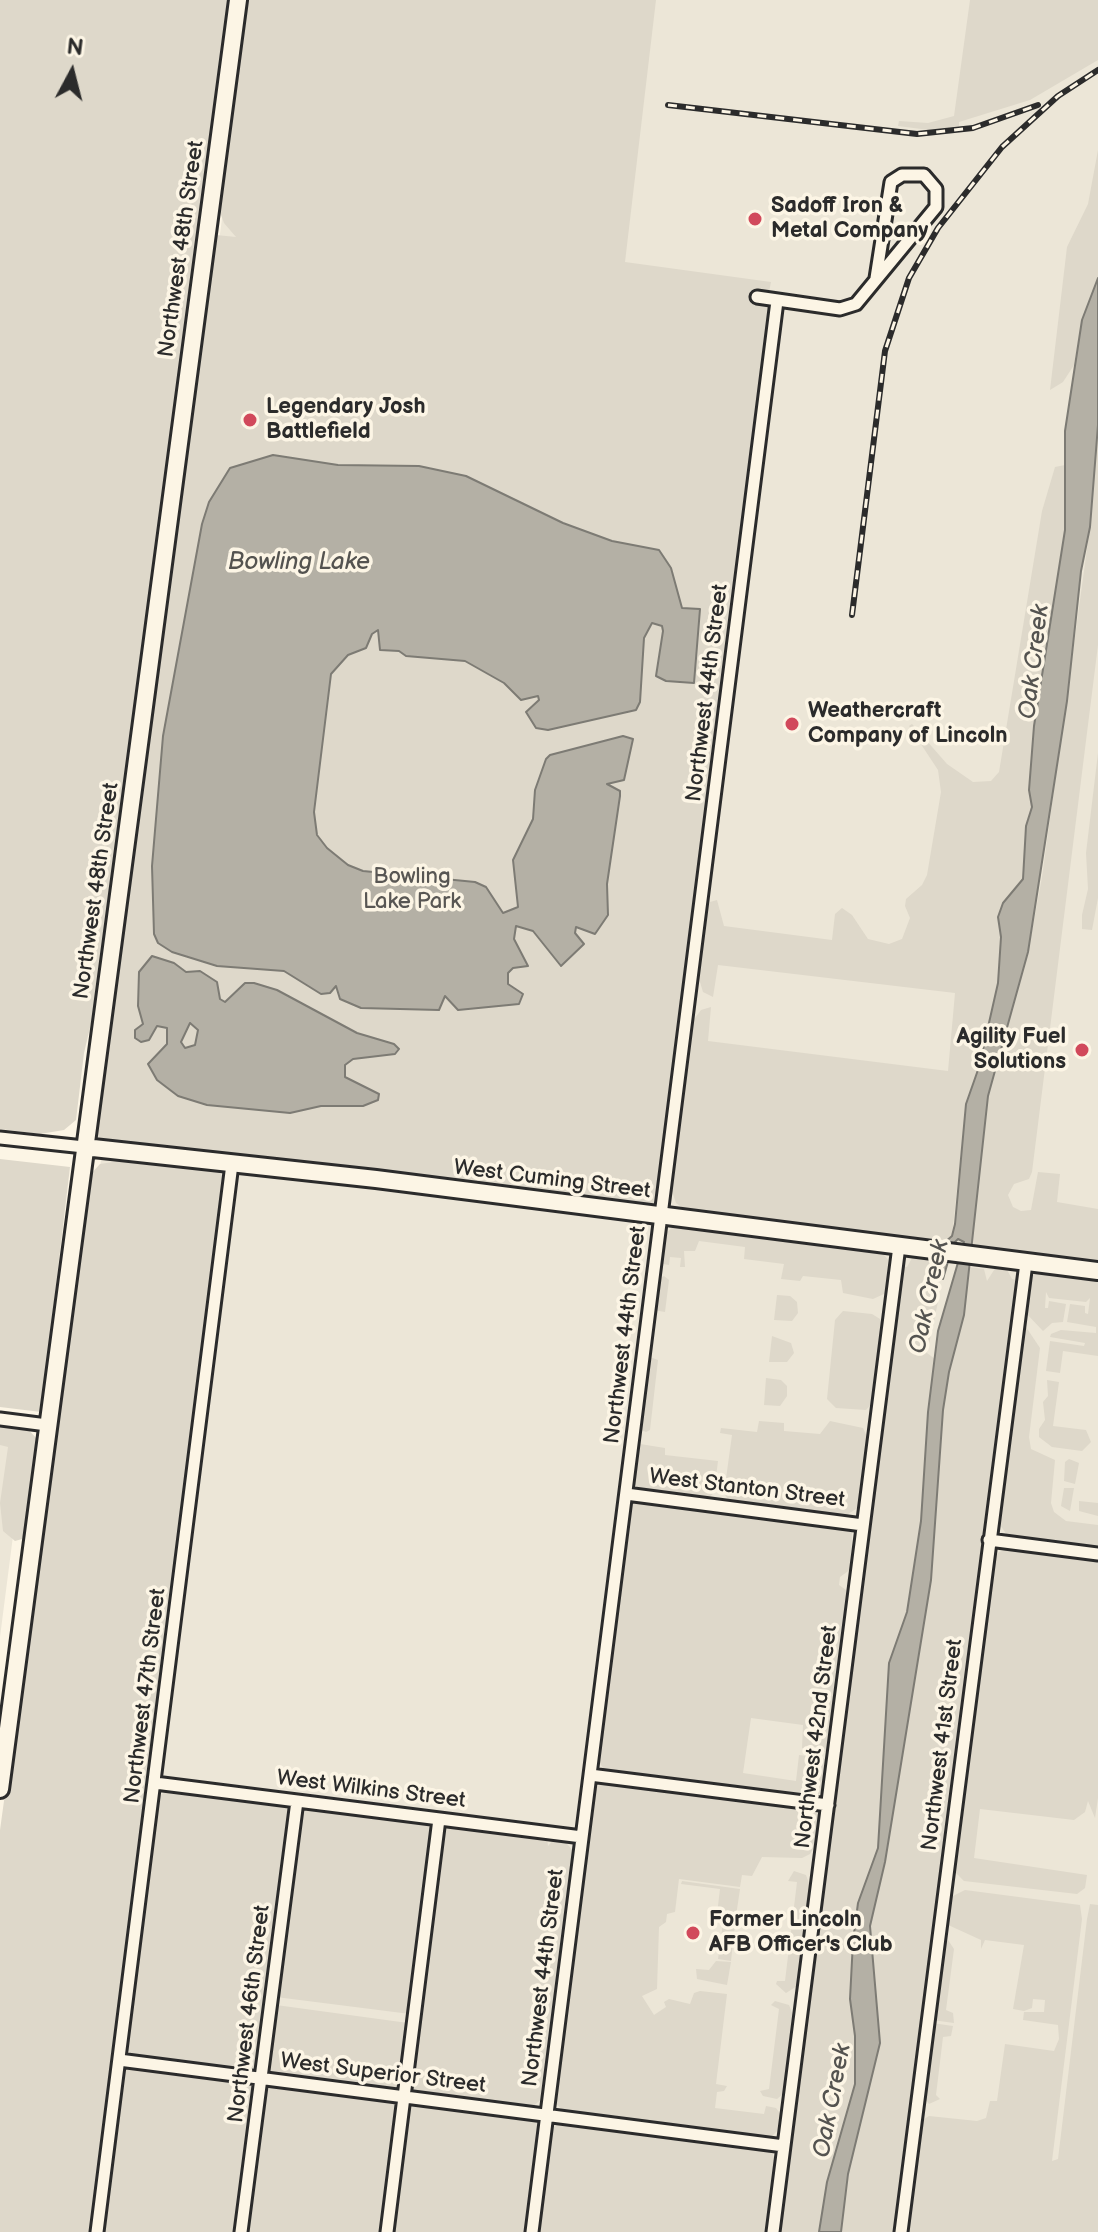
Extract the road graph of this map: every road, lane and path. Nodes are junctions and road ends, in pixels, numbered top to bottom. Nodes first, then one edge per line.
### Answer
1 (238, 0) edge
2 (876, 278) junction
3 (757, 297) dead end
4 (777, 301) junction
5 (0, 1138) edge
6 (84, 1147) junction
7 (232, 1164) junction
8 (662, 1216) junction
9 (899, 1246) junction
10 (1026, 1263) junction
11 (1098, 1271) edge
12 (0, 1419) edge
13 (47, 1425) junction
14 (626, 1494) junction
15 (863, 1525) junction
16 (989, 1540) junction
17 (1098, 1554) edge
18 (590, 1775) junction
19 (155, 1783) junction
20 (0, 1789) edge
21 (297, 1801) junction
22 (828, 1805) junction
23 (439, 1819) junction
24 (582, 1837) junction
25 (119, 2060) junction
26 (262, 2078) junction
27 (404, 2097) junction
28 (547, 2115) junction
29 (784, 2146) junction
30 (97, 2232) edge
31 (241, 2232) edge
32 (387, 2232) edge
33 (532, 2232) edge
34 (773, 2232) edge
35 (901, 2232) edge

1 - 6 main road, Northwest 48th Street
2 - 2 street
2 - 4 street
3 - 4 street
4 - 8 street, Northwest 44th Street
5 - 6 street, West Cuming Street
6 - 7 main road, West Cuming Street
6 - 13 main road, Northwest 48th Street
7 - 8 main road, West Cuming Street
7 - 19 street, Northwest 47th Street
8 - 9 main road, West Cuming Street
8 - 14 street, Northwest 44th Street
9 - 10 main road, West Cuming Street
9 - 15 street, Northwest 42nd Street
10 - 11 main road, West Cuming Street
10 - 16 street, Northwest 41st Street
12 - 13 street
13 - 20 main road, Northwest 48th Street
14 - 15 street, West Stanton Street
14 - 18 street, Northwest 44th Street
15 - 22 street, Northwest 42nd Street
16 - 17 street
16 - 35 street, Northwest 41st Street
18 - 22 street
18 - 24 street, Northwest 44th Street
19 - 21 street, West Wilkins Street
19 - 25 street, Northwest 47th Street
21 - 23 street, West Wilkins Street
21 - 26 street, Northwest 46th Street
22 - 29 street, Northwest 42nd Street
23 - 24 street, West Wilkins Street
23 - 27 street
24 - 28 street, Northwest 44th Street
25 - 26 street, West Superior Street
25 - 30 street, Northwest 47th Street
26 - 27 street, West Superior Street
26 - 31 street, Northwest 46th Street
27 - 28 street, West Superior Street
27 - 32 street
28 - 29 street, West Superior Street
28 - 33 street, Northwest 44th Street
29 - 34 street, Northwest 42nd Street

